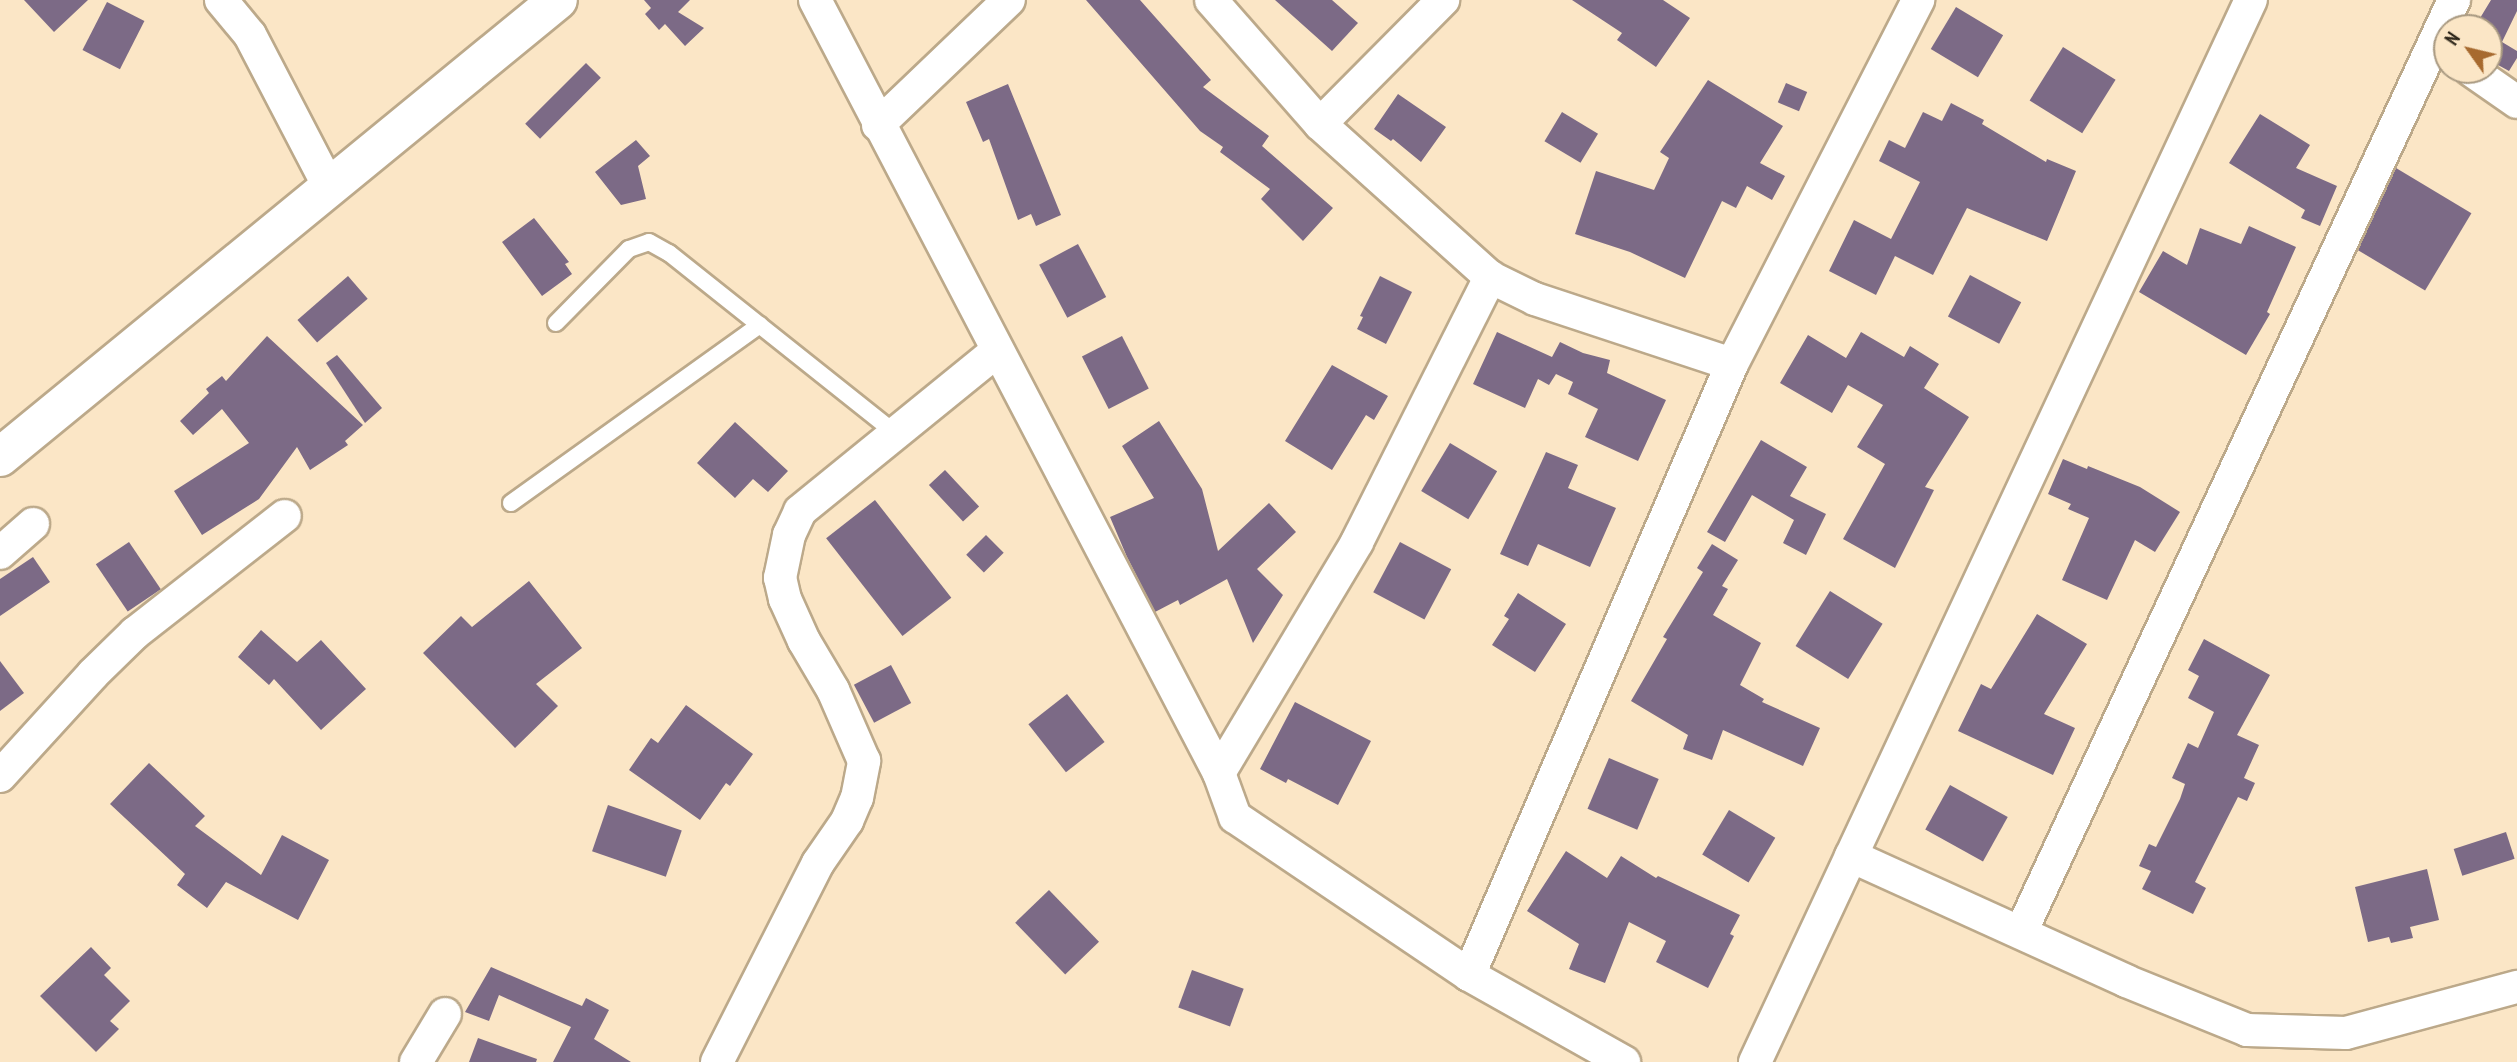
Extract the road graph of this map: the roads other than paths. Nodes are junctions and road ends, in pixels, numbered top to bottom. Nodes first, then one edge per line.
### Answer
1 (221, 0) edge
2 (558, 0) edge
3 (815, 0) edge
4 (1009, 0) edge
5 (1210, 0) edge
6 (1443, 0) edge
7 (1918, 0) edge
8 (2251, 0) edge
9 (2433, 64) edge
10 (2491, 84) edge
11 (2517, 102) edge
12 (1320, 124) junction
13 (878, 125) junction
14 (330, 187) junction
15 (1490, 276) junction
16 (556, 323) dead end
17 (760, 325) junction
18 (997, 351) junction
19 (1732, 364) junction
20 (895, 433) junction
21 (0, 457) edge
22 (511, 503) dead end
23 (285, 516) dead end
24 (33, 524) dead end
25 (0, 553) edge
26 (1219, 773) junction
27 (0, 776) edge
28 (1851, 856) junction
29 (2021, 932) junction
30 (1469, 975) junction
31 (2517, 987) edge
32 (445, 1014) dead end
33 (416, 1062) edge
34 (717, 1062) edge
35 (1624, 1062) edge
36 (1755, 1062) edge

1 - 14 street
2 - 14 main road
3 - 13 street
4 - 13 street
5 - 12 street
6 - 12 street
7 - 19 street
8 - 28 street
9 - 29 street
10 - 11 street
12 - 15 street
13 - 18 street
14 - 21 main road
15 - 19 street
15 - 26 street
16 - 17 lane
17 - 20 lane
17 - 22 lane
18 - 20 street
18 - 26 street
19 - 30 street
20 - 34 street
23 - 27 street
24 - 25 street
26 - 30 street
28 - 29 street
28 - 36 street
29 - 31 street
30 - 35 street
32 - 33 street

